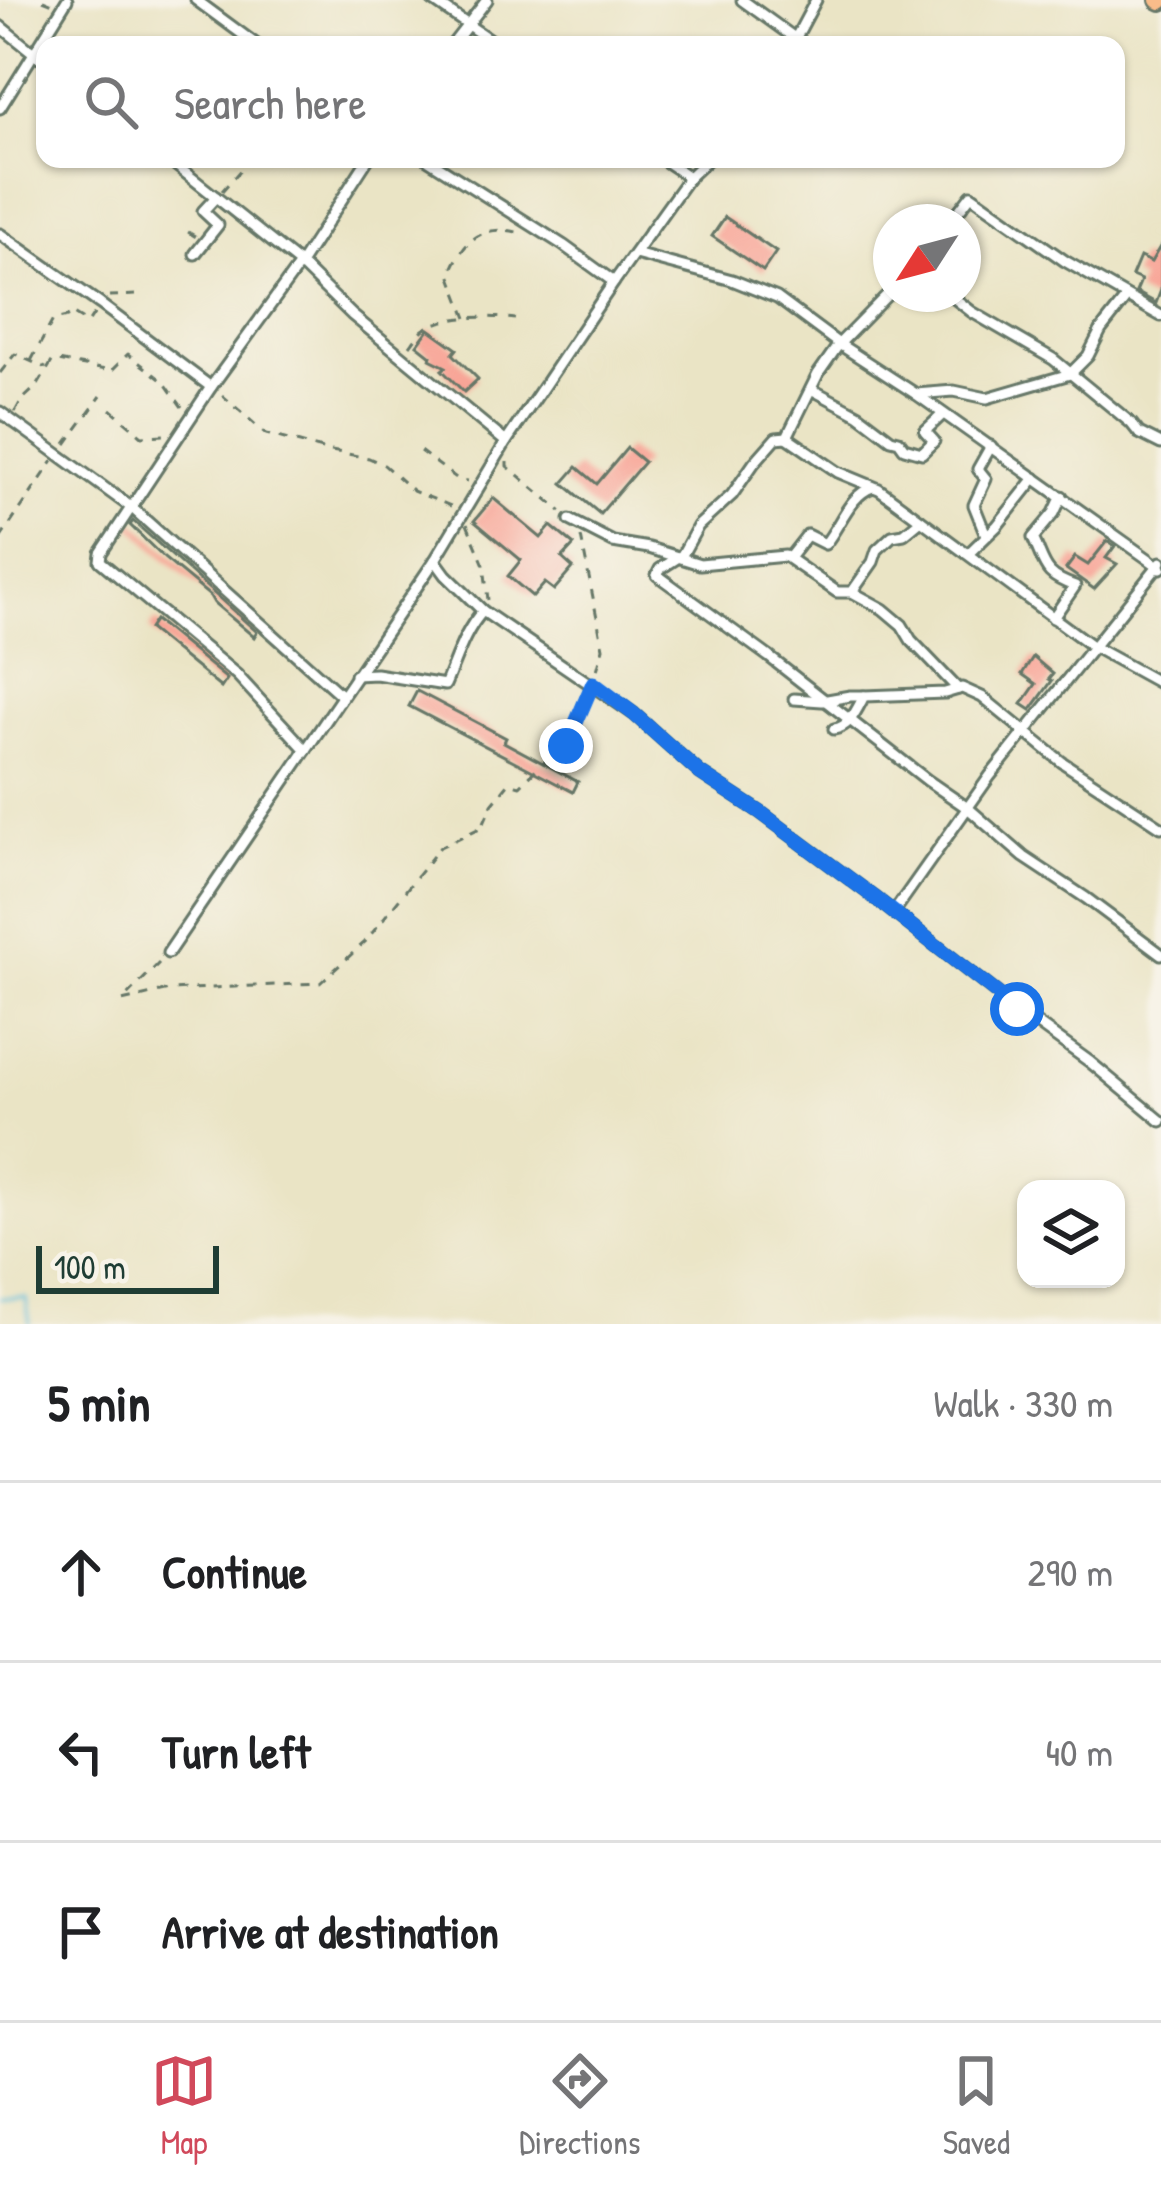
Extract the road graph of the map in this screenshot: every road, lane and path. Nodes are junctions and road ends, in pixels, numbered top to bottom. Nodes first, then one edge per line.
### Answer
1 (68, 0) edge
2 (196, 0) edge
3 (432, 0) edge
4 (487, 0) edge
5 (742, 0) edge
6 (816, 0) edge
7 (468, 25) junction
8 (0, 26) edge
9 (45, 36) edge
10 (245, 36) edge
11 (459, 36) edge
12 (484, 36) edge
13 (787, 36) edge
14 (797, 36) edge
15 (36, 50) edge
16 (34, 53) junction
17 (0, 108) edge
18 (179, 168) edge
19 (242, 168) edge
20 (362, 168) edge
21 (441, 168) edge
22 (675, 168) edge
23 (699, 168) edge
24 (689, 178) junction
25 (216, 197) junction
26 (964, 204) edge
27 (0, 234) edge
28 (536, 238) dead end
29 (195, 254) dead end
30 (635, 254) junction
31 (300, 264) junction
32 (614, 283) junction
33 (137, 296) dead end
34 (1127, 298) junction
35 (100, 304) junction
36 (873, 309) edge
37 (973, 312) edge
38 (1161, 316) edge
39 (467, 318) junction
40 (515, 319) dead end
41 (839, 344) junction
42 (403, 358) junction
43 (31, 361) junction
44 (46, 368) junction
45 (0, 373) edge
46 (1070, 374) junction
47 (211, 387) junction
48 (811, 389) junction
49 (916, 394) junction
50 (101, 395) dead end
51 (111, 409) dead end
52 (943, 414) junction
53 (5, 416) edge
54 (191, 418) junction
55 (179, 436) junction
56 (787, 437) junction
57 (506, 442) junction
58 (1161, 444) edge
59 (992, 446) junction
60 (420, 452) dead end
61 (58, 454) junction
62 (1035, 478) junction
63 (482, 482) junction
64 (874, 487) junction
65 (1062, 496) junction
66 (132, 508) junction
67 (464, 512) junction
68 (570, 520) junction
69 (921, 520) junction
70 (986, 535) junction
71 (0, 539) edge
72 (968, 554) junction
73 (680, 557) junction
74 (789, 558) junction
75 (435, 560) junction
76 (1160, 565) edge
77 (852, 592) junction
78 (483, 611) junction
79 (1053, 618) junction
80 (1092, 646) junction
81 (355, 675) junction
82 (593, 683) junction
83 (1161, 684) edge
84 (958, 689) junction
85 (342, 696) junction
86 (864, 696) junction
87 (794, 699) dead end
88 (825, 700) junction
89 (850, 719) junction
90 (834, 729) dead end
91 (1024, 733) junction
92 (306, 750) junction
93 (969, 809) junction
94 (1161, 827) edge
95 (894, 912) junction
96 (168, 953) joint
97 (1161, 954) edge
98 (1161, 1121) edge

1 - 9 street
2 - 10 street
3 - 7 street
4 - 7 street
5 - 13 street
6 - 14 street
7 - 11 street
7 - 12 street
8 - 16 street
15 - 16 street
16 - 17 street
18 - 25 street
19 - 25 path
20 - 31 street
21 - 32 street
22 - 24 street
23 - 24 street
24 - 30 street
25 - 29 street
25 - 31 street
26 - 34 street
27 - 35 street
28 - 39 path
30 - 32 street
30 - 41 street
31 - 42 street
31 - 47 street
32 - 57 street
33 - 35 path
34 - 38 street
34 - 46 street
35 - 43 path
35 - 47 street
36 - 41 street
37 - 46 street
39 - 40 path
39 - 42 path
41 - 48 street
41 - 49 street
42 - 57 street
43 - 44 path
43 - 45 path
44 - 53 path
44 - 54 path
46 - 49 street
46 - 58 street
47 - 54 street
47 - 67 path
48 - 52 street
48 - 56 street
49 - 52 street
50 - 61 path
51 - 55 path
52 - 59 street
53 - 61 street
54 - 55 street
55 - 66 street
56 - 64 street
56 - 73 street
57 - 63 street
57 - 68 path
59 - 62 street
59 - 70 street
60 - 63 path
61 - 66 street
61 - 71 path
62 - 65 street
62 - 70 street
63 - 67 street
64 - 69 street
64 - 74 street
65 - 76 street
65 - 79 street
66 - 85 street
66 - 92 street
67 - 75 street
67 - 78 path
68 - 73 street
68 - 82 path
69 - 72 street
69 - 77 street
70 - 72 street
72 - 79 street
73 - 74 street
73 - 88 street
74 - 77 street
75 - 78 street
75 - 81 street
76 - 80 street
77 - 84 street
78 - 81 street
78 - 82 street
79 - 80 street
80 - 83 street
80 - 91 street
81 - 85 street
82 - 95 street
82 - 96 path
84 - 86 street
84 - 91 street
85 - 92 street
86 - 88 street
86 - 89 street
87 - 88 street
88 - 89 street
89 - 90 street
89 - 93 street
91 - 93 street
91 - 94 street
92 - 96 street
93 - 95 street
93 - 97 street
95 - 98 street

